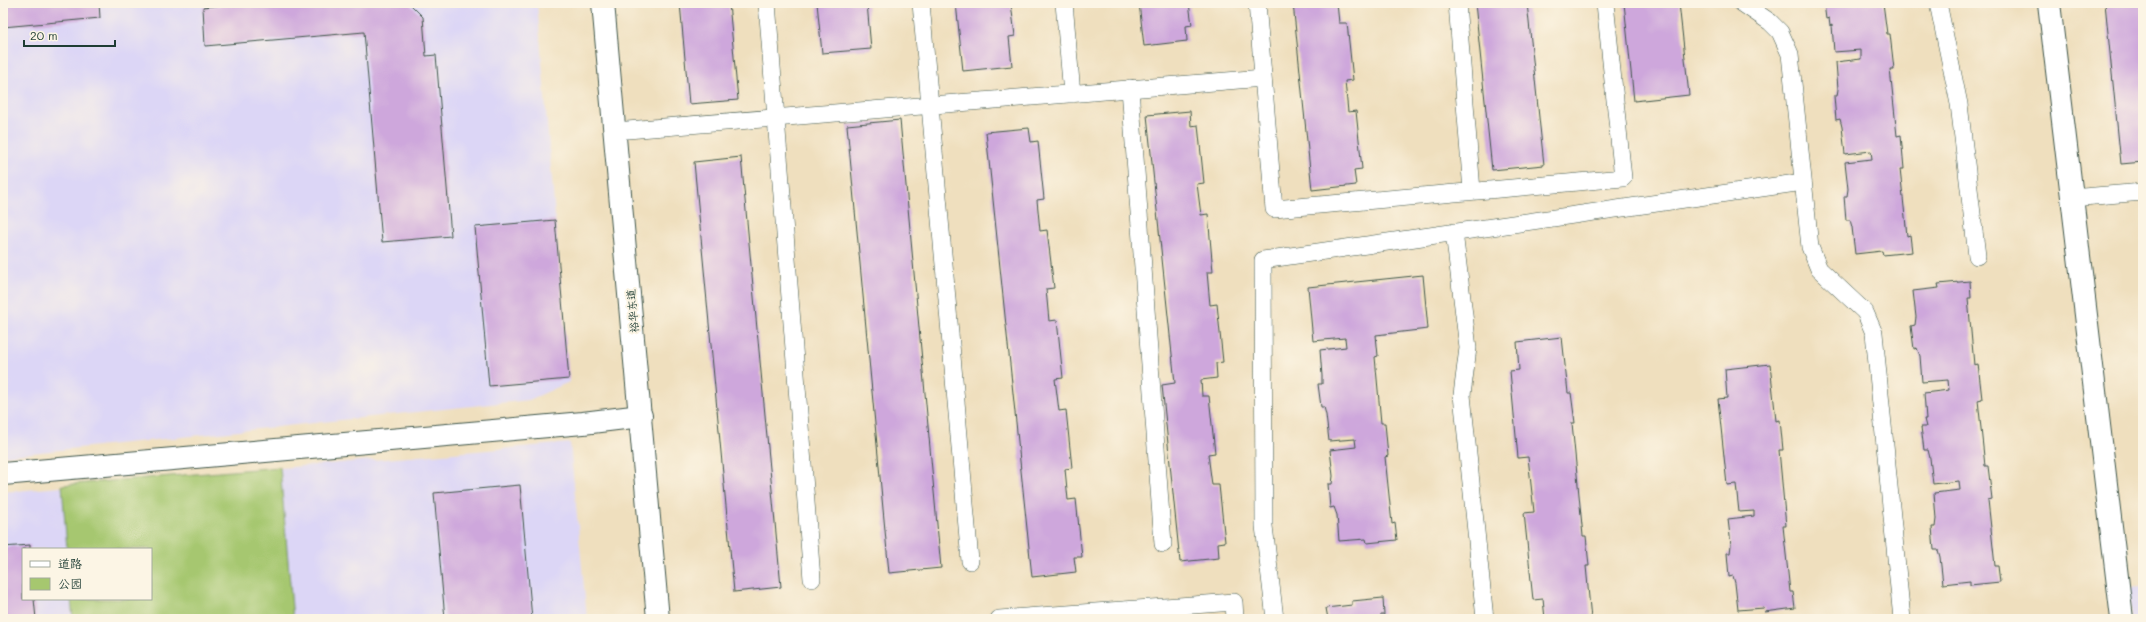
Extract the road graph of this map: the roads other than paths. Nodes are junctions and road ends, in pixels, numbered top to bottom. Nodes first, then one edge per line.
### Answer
1 (603, 3) edge
2 (767, 3) edge
3 (922, 3) edge
4 (1064, 3) edge
5 (1257, 3) edge
6 (1457, 3) edge
7 (1605, 3) edge
8 (1742, 3) edge
9 (1938, 3) edge
10 (2049, 3) edge
11 (1263, 78) junction
12 (1130, 88) junction
13 (1072, 94) junction
14 (930, 105) junction
15 (776, 118) junction
16 (615, 131) junction
17 (1803, 182) junction
18 (1472, 191) junction
19 (2143, 192) edge
20 (2071, 198) junction
21 (1454, 232) junction
22 (1977, 256) dead end
23 (641, 416) junction
24 (3, 474) edge
25 (1163, 544) dead end
26 (970, 561) dead end
27 (812, 579) dead end
28 (658, 619) edge
29 (999, 619) edge
30 (1235, 619) edge
31 (1275, 619) edge
32 (1485, 619) edge
33 (1902, 619) edge
34 (2122, 619) edge

1 - 16 street, 裕华东道
2 - 15 lane
3 - 14 lane
4 - 13 lane
5 - 11 lane
6 - 18 lane
7 - 18 lane
8 - 17 lane
9 - 22 lane
10 - 20 street
11 - 12 lane
11 - 18 lane
12 - 13 lane
12 - 25 lane
13 - 14 lane
14 - 15 lane
14 - 26 lane
15 - 16 lane
15 - 27 lane
16 - 23 street, 裕华东道
17 - 21 lane
17 - 33 lane
19 - 20 lane
20 - 34 street
21 - 31 lane
21 - 32 lane
23 - 24 street
23 - 28 street, 裕华东道
29 - 30 lane

